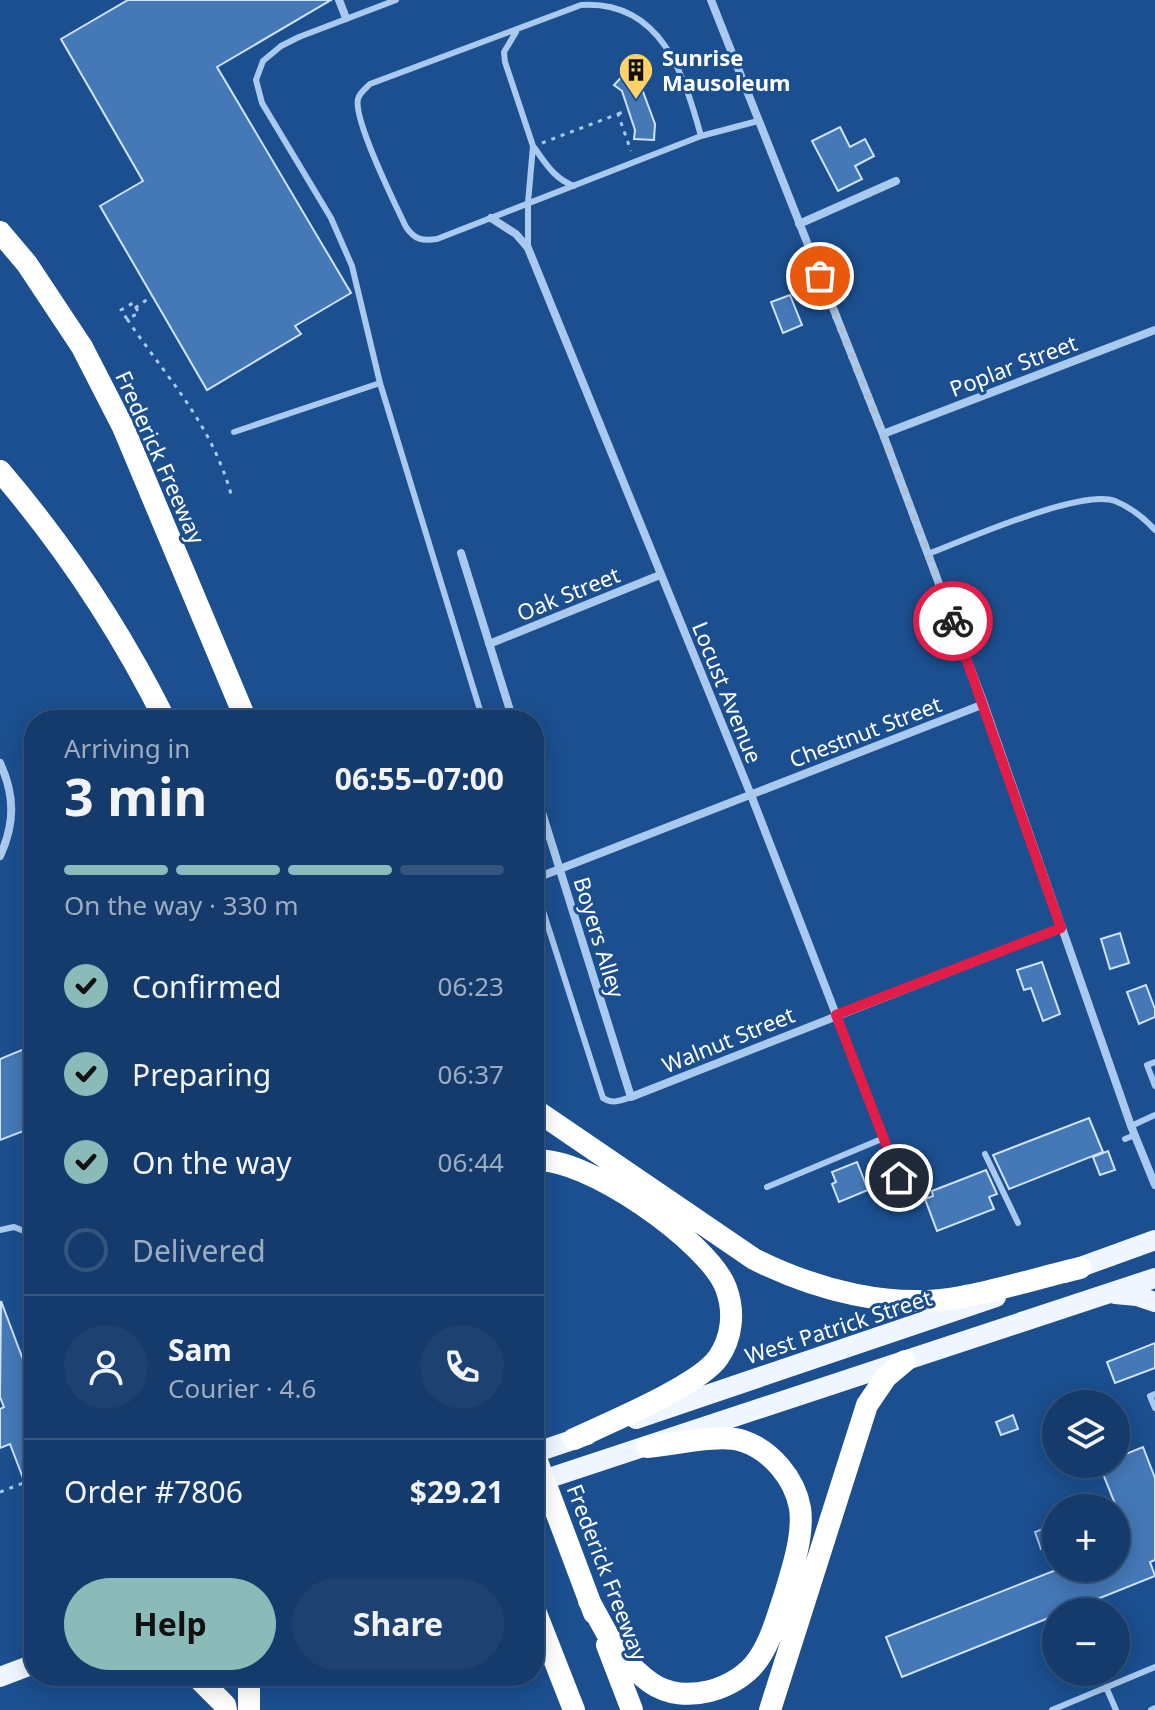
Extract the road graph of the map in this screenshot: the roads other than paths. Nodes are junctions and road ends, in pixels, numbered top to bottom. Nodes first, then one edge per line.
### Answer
1 (339, 0) edge
2 (396, 0) edge
3 (711, 0) edge
4 (346, 18) junction
5 (517, 31) junction
6 (758, 121) junction
7 (701, 136) junction
8 (533, 146) junction
9 (896, 181) dead end
10 (574, 186) junction
11 (528, 203) junction
12 (491, 218) junction
13 (799, 224) junction
14 (0, 232) edge
15 (528, 248) junction
16 (1155, 330) edge
17 (380, 383) junction
18 (234, 432) dead end
19 (883, 434) junction
20 (0, 471) edge
21 (1155, 530) edge
22 (461, 553) dead end
23 (928, 554) junction
24 (660, 575) junction
25 (489, 644) junction
26 (984, 704) junction
27 (160, 710) edge
28 (242, 710) edge
29 (480, 710) edge
30 (510, 710) edge
31 (0, 763) edge
32 (751, 795) junction
33 (544, 819) edge
34 (0, 856) edge
35 (560, 870) junction
36 (544, 877) edge
37 (544, 912) edge
38 (1061, 928) junction
39 (836, 1015) junction
40 (1155, 1062) edge
41 (1155, 1086) edge
42 (631, 1097) junction
43 (1155, 1115) edge
44 (544, 1116) edge
45 (1133, 1130) junction
46 (884, 1138) junction
47 (1125, 1139) dead end
48 (985, 1154) dead end
49 (544, 1162) edge
50 (1155, 1185) edge
51 (767, 1187) dead end
52 (907, 1198) dead end
53 (1018, 1223) dead end
54 (0, 1230) edge
55 (24, 1231) edge
56 (1155, 1240) edge
57 (1080, 1268) junction
58 (1155, 1278) edge
59 (1107, 1293) junction
60 (1155, 1302) edge
61 (905, 1361) junction
62 (1155, 1394) edge
63 (1155, 1408) edge
64 (574, 1439) junction
65 (647, 1447) junction
66 (544, 1450) edge
67 (544, 1477) edge
68 (544, 1480) edge
69 (589, 1601) junction
70 (544, 1635) edge
71 (544, 1635) edge
72 (1155, 1667) edge
73 (24, 1668) edge
74 (0, 1677) edge
75 (206, 1686) edge
76 (219, 1686) edge
77 (249, 1686) edge
78 (1106, 1687) junction
79 (226, 1707) edge
80 (249, 1710) edge
81 (567, 1710) edge
82 (574, 1710) edge
83 (632, 1710) edge
84 (770, 1710) edge
85 (1052, 1710) edge
86 (1116, 1710) edge

1 - 4 street
2 - 4 lane
3 - 6 street
4 - 17 lane
5 - 7 lane
5 - 8 lane
5 - 12 lane
6 - 7 lane
6 - 13 street
7 - 10 lane
8 - 10 lane
8 - 11 lane
9 - 13 street
10 - 11 lane
11 - 12 lane
11 - 15 lane
12 - 15 street, Locust Avenue
13 - 19 street
14 - 28 highway, Frederick Freeway
15 - 24 street, Locust Avenue
16 - 19 street, Poplar Street
17 - 18 lane
17 - 29 lane
19 - 23 street
20 - 27 highway
21 - 23 lane
22 - 25 street
23 - 26 street
24 - 25 street, Oak Street
24 - 32 street, Locust Avenue
25 - 30 street
26 - 32 street, Chestnut Street
26 - 38 street
31 - 34 street
32 - 35 street, Chestnut Street
32 - 39 street, Locust Avenue
33 - 35 street, Boyers Alley
35 - 36 street, Chestnut Street
35 - 42 street, Boyers Alley
37 - 42 lane
38 - 39 street, Walnut Street
38 - 45 street
39 - 42 street, Walnut Street
39 - 46 street, Locust Avenue
40 - 41 lane
43 - 45 lane
44 - 57 highway
45 - 47 lane
45 - 50 street
46 - 51 lane
46 - 52 street, Locust Avenue
48 - 53 lane
49 - 64 highway
54 - 55 lane
56 - 57 main road, West Patrick Street
57 - 64 main road, West Patrick Street
58 - 59 main road
59 - 60 main road
59 - 61 main road
61 - 65 main road
61 - 84 highway
62 - 63 lane
64 - 66 main road, West Patrick Street
65 - 68 main road
65 - 69 highway
67 - 69 highway, Frederick Freeway
69 - 83 highway, Frederick Freeway
70 - 81 highway
71 - 82 highway
72 - 78 lane
73 - 74 main road
75 - 79 highway
76 - 79 highway
77 - 80 highway
78 - 85 lane
78 - 86 lane

